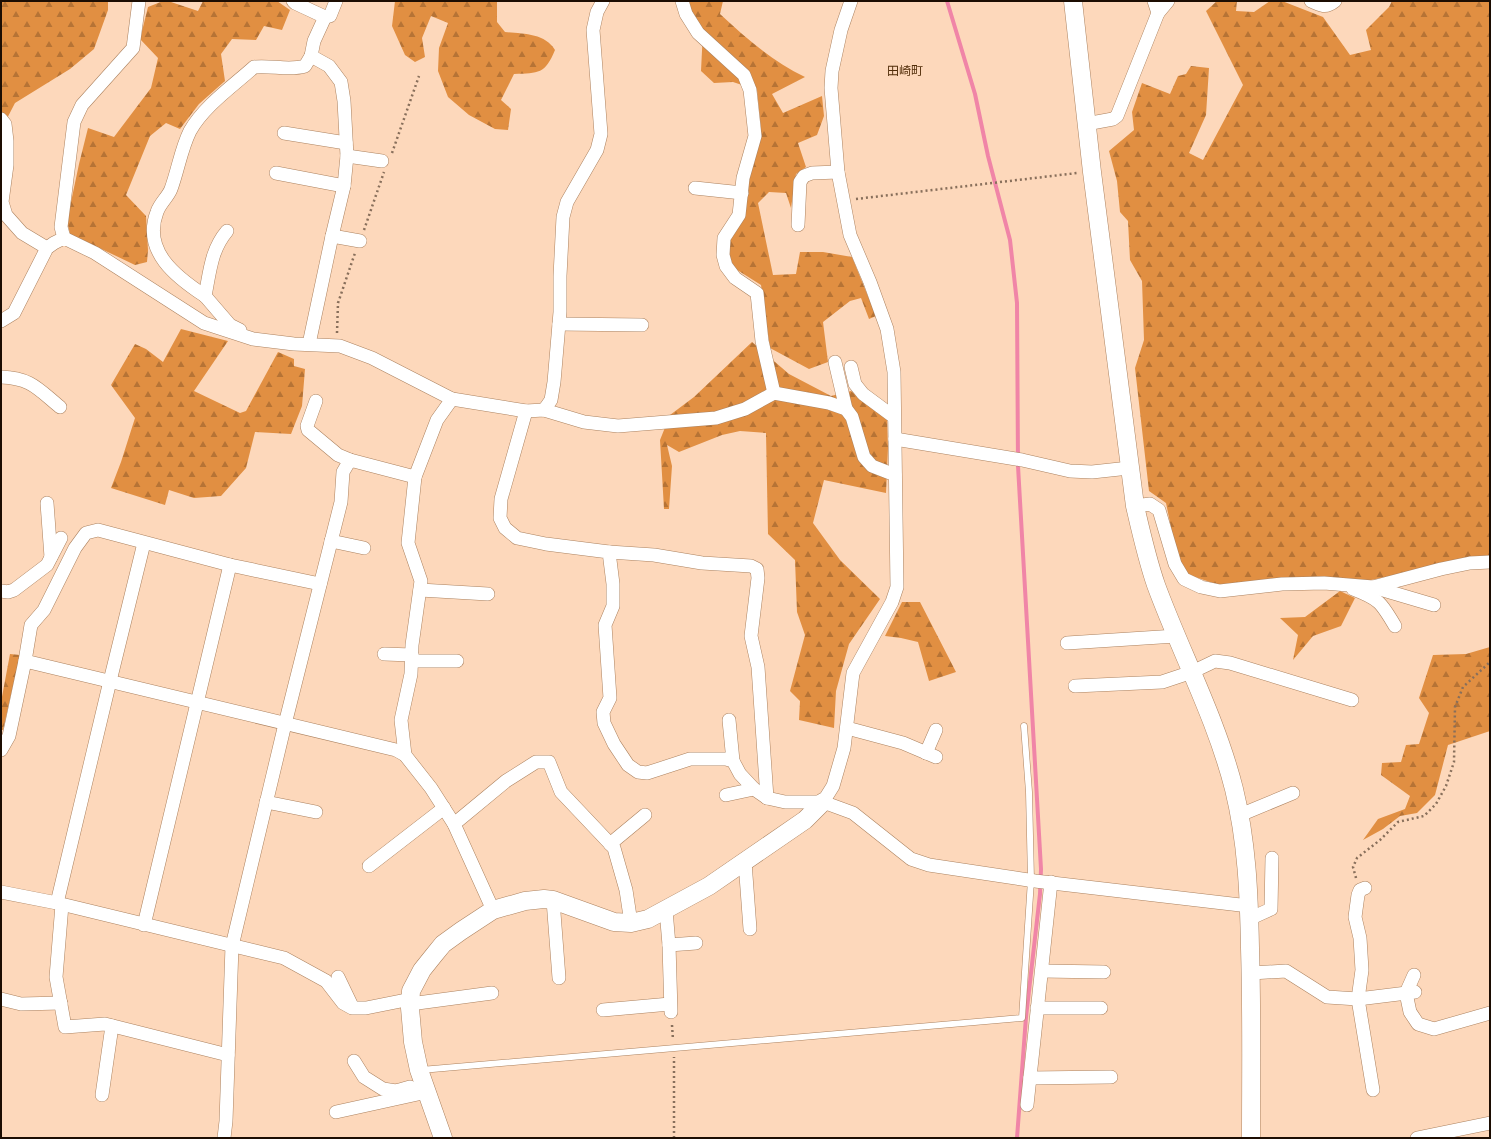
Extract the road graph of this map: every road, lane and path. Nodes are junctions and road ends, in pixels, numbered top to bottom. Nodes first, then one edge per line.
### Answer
1 (139, 1) edge
2 (293, 1) edge
3 (336, 1) edge
4 (603, 1) edge
5 (682, 1) edge
6 (851, 1) edge
7 (1074, 1) edge
8 (1168, 1) edge
9 (1311, 1) edge
10 (1335, 1) edge
11 (1156, 7) edge
12 (325, 17) junction
13 (311, 56) junction
14 (419, 76) dead end
15 (1, 119) edge
16 (1086, 124) junction
17 (284, 133) dead end
18 (347, 150) junction
19 (386, 162) junction
20 (838, 172) junction
21 (1092, 172) junction
22 (276, 173) dead end
23 (708, 182) dead end
24 (344, 186) junction
25 (695, 188) dead end
26 (742, 190) junction
27 (843, 200) junction
28 (798, 225) dead end
29 (227, 231) dead end
30 (332, 236) junction
31 (64, 238) junction
32 (360, 241) junction
33 (47, 248) junction
34 (205, 296) junction
35 (2, 319) edge
36 (559, 324) junction
37 (642, 325) dead end
38 (253, 339) junction
39 (309, 344) junction
40 (337, 346) junction
41 (835, 362) dead end
42 (851, 367) dead end
43 (1, 377) edge
44 (774, 393) junction
45 (452, 399) junction
46 (316, 401) dead end
47 (60, 407) dead end
48 (846, 409) junction
49 (544, 410) junction
50 (526, 411) junction
51 (894, 416) junction
52 (895, 439) junction
53 (350, 460) junction
54 (1129, 468) junction
55 (896, 475) junction
56 (415, 477) junction
57 (47, 503) dead end
58 (1135, 506) junction
59 (61, 538) dead end
60 (331, 541) junction
61 (144, 543) junction
62 (364, 548) dead end
63 (609, 552) junction
64 (51, 558) junction
65 (1490, 562) edge
66 (230, 565) junction
67 (320, 584) junction
68 (1342, 584) junction
69 (1373, 586) junction
70 (420, 590) junction
71 (1, 591) edge
72 (488, 594) dead end
73 (1434, 605) dead end
74 (1396, 626) dead end
75 (1176, 636) junction
76 (1067, 644) dead end
77 (384, 654) dead end
78 (412, 658) junction
79 (25, 661) junction
80 (457, 661) dead end
81 (1490, 662) edge
82 (1192, 672) junction
83 (110, 681) junction
84 (1075, 686) dead end
85 (1352, 700) dead end
86 (198, 702) junction
87 (729, 720) dead end
88 (285, 724) junction
89 (1024, 726) dead end
90 (847, 728) junction
91 (936, 730) dead end
92 (1, 750) edge
93 (405, 755) junction
94 (734, 761) junction
95 (754, 789) junction
96 (1294, 793) dead end
97 (726, 795) dead end
98 (767, 798) junction
99 (266, 802) junction
100 (823, 802) junction
101 (444, 808) junction
102 (316, 812) dead end
103 (645, 815) dead end
104 (1240, 815) junction
105 (454, 824) junction
106 (610, 844) junction
107 (1272, 858) dead end
108 (745, 862) junction
109 (369, 866) dead end
110 (1041, 881) junction
111 (1362, 889) joint
112 (1, 892) edge
113 (553, 900) junction
114 (59, 904) junction
115 (493, 910) junction
116 (666, 910) junction
117 (1249, 912) junction
118 (631, 923) junction
119 (144, 925) junction
120 (750, 929) dead end
121 (696, 943) dead end
122 (669, 945) junction
123 (232, 946) junction
124 (1042, 971) junction
125 (1104, 972) dead end
126 (1251, 973) junction
127 (1414, 975) dead end
128 (338, 977) dead end
129 (559, 978) dead end
130 (492, 993) dead end
131 (1411, 993) junction
132 (1, 999) edge
133 (1358, 999) junction
134 (410, 1001) junction
135 (61, 1003) junction
136 (352, 1008) junction
137 (671, 1008) junction
138 (1037, 1008) junction
139 (1101, 1008) dead end
140 (604, 1010) dead end
141 (1490, 1014) edge
142 (112, 1026) junction
143 (674, 1048) junction
144 (228, 1055) junction
145 (354, 1061) dead end
146 (1111, 1077) dead end
147 (1030, 1078) junction
148 (423, 1082) junction
149 (1373, 1090) dead end
150 (102, 1095) dead end
151 (1027, 1105) dead end
152 (336, 1112) dead end
153 (1490, 1122) edge
154 (224, 1138) edge
155 (443, 1138) edge
156 (674, 1138) edge
157 (1251, 1138) edge
158 (1417, 1138) edge

1 - 31 street
2 - 12 street
3 - 12 street
4 - 36 street
5 - 26 street
6 - 20 street
7 - 16 street
8 - 11 street
9 - 10 street
11 - 16 street
12 - 13 street
13 - 18 street
13 - 34 street
14 - 19 path
15 - 33 street
16 - 21 street
17 - 18 street
18 - 19 street
18 - 24 street
19 - 32 path
20 - 27 street
20 - 28 street
21 - 27 path
21 - 54 street
22 - 24 street
23 - 26 street
24 - 30 street
25 - 26 street
26 - 44 street
27 - 51 street
29 - 34 street
30 - 32 street
30 - 39 street
31 - 33 street
31 - 38 street
32 - 40 path
33 - 35 street
34 - 38 street
36 - 37 street
36 - 49 street
38 - 39 street
39 - 40 street
40 - 45 street
41 - 48 street
42 - 51 street
43 - 47 street
44 - 48 street
44 - 49 street
45 - 50 street
45 - 56 street
46 - 53 street
48 - 55 street
49 - 50 street
50 - 63 street
51 - 52 street
52 - 54 street
52 - 55 street
53 - 56 street
53 - 60 street
54 - 58 street
55 - 90 street
56 - 70 street
57 - 64 street
58 - 68 street
58 - 75 street
59 - 64 street
60 - 62 street
60 - 67 street
61 - 66 street
61 - 79 street
61 - 83 street
63 - 94 street
63 - 98 street
64 - 71 street
65 - 69 street
66 - 67 street
66 - 86 street
67 - 88 street
68 - 69 street
68 - 74 street
69 - 73 street
70 - 72 street
70 - 78 street
75 - 76 street
75 - 82 street
77 - 78 street
78 - 80 street
78 - 93 street
79 - 83 street
79 - 92 street
81 - 111 path
82 - 84 street
82 - 85 street
82 - 104 street
83 - 86 street
83 - 114 street
86 - 88 street
86 - 119 street
87 - 94 street
88 - 93 street
88 - 99 street
89 - 110 lane
90 - 91 street
90 - 100 street
93 - 101 street
94 - 95 street
95 - 97 street
95 - 98 street
96 - 104 street
98 - 100 street
99 - 102 street
99 - 123 street
100 - 108 street
100 - 110 street
101 - 105 street
101 - 109 street
103 - 106 street
104 - 117 street
105 - 106 street
105 - 115 street
106 - 118 street
107 - 117 street
108 - 116 street
108 - 120 street
110 - 117 street
110 - 124 street
110 - 143 lane
111 - 133 street
112 - 114 street
113 - 115 street
113 - 118 street
113 - 129 street
114 - 119 street
114 - 135 street
115 - 134 street
116 - 118 street
116 - 122 street
117 - 126 street
119 - 123 street
121 - 122 street
122 - 137 street
123 - 136 street
123 - 144 street
124 - 125 street
124 - 138 street
126 - 133 street
126 - 157 street
127 - 131 street
128 - 136 street
130 - 134 street
131 - 133 street
131 - 141 street
132 - 135 street
133 - 149 street
134 - 136 street
134 - 148 street
135 - 142 street
137 - 140 street
137 - 143 path
138 - 139 street
138 - 147 street
142 - 144 street
142 - 150 street
143 - 148 lane
143 - 156 path
144 - 154 street
145 - 148 street
146 - 147 street
147 - 151 street
148 - 152 street
148 - 155 street
153 - 158 street

